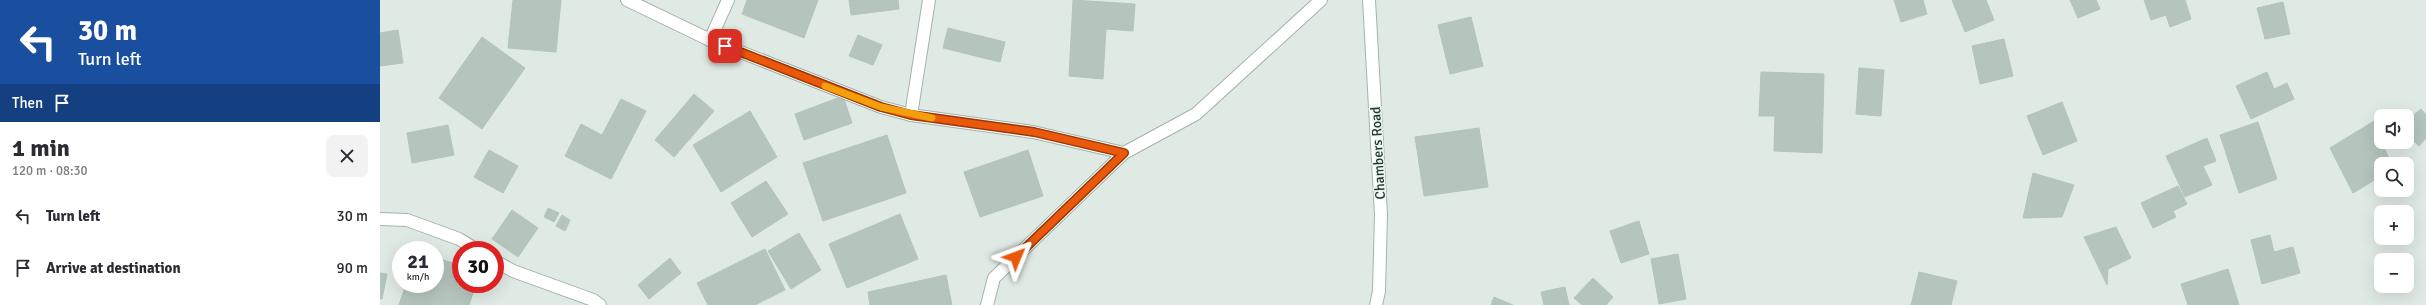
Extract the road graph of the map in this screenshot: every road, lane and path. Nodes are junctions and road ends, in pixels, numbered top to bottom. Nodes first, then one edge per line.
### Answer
1 (627, 0) edge
2 (728, 0) edge
3 (929, 0) edge
4 (1321, 0) edge
5 (1370, 0) edge
6 (710, 40) junction
7 (911, 115) junction
8 (1124, 153) junction
9 (380, 219) edge
10 (462, 241) edge
11 (504, 266) edge
12 (600, 305) edge
13 (987, 305) edge
14 (1376, 305) edge

1 - 6 street
2 - 6 street
3 - 7 street
4 - 8 street
5 - 14 street, Chambers Road
6 - 7 street
7 - 8 street
8 - 13 street
9 - 10 street
11 - 12 street

